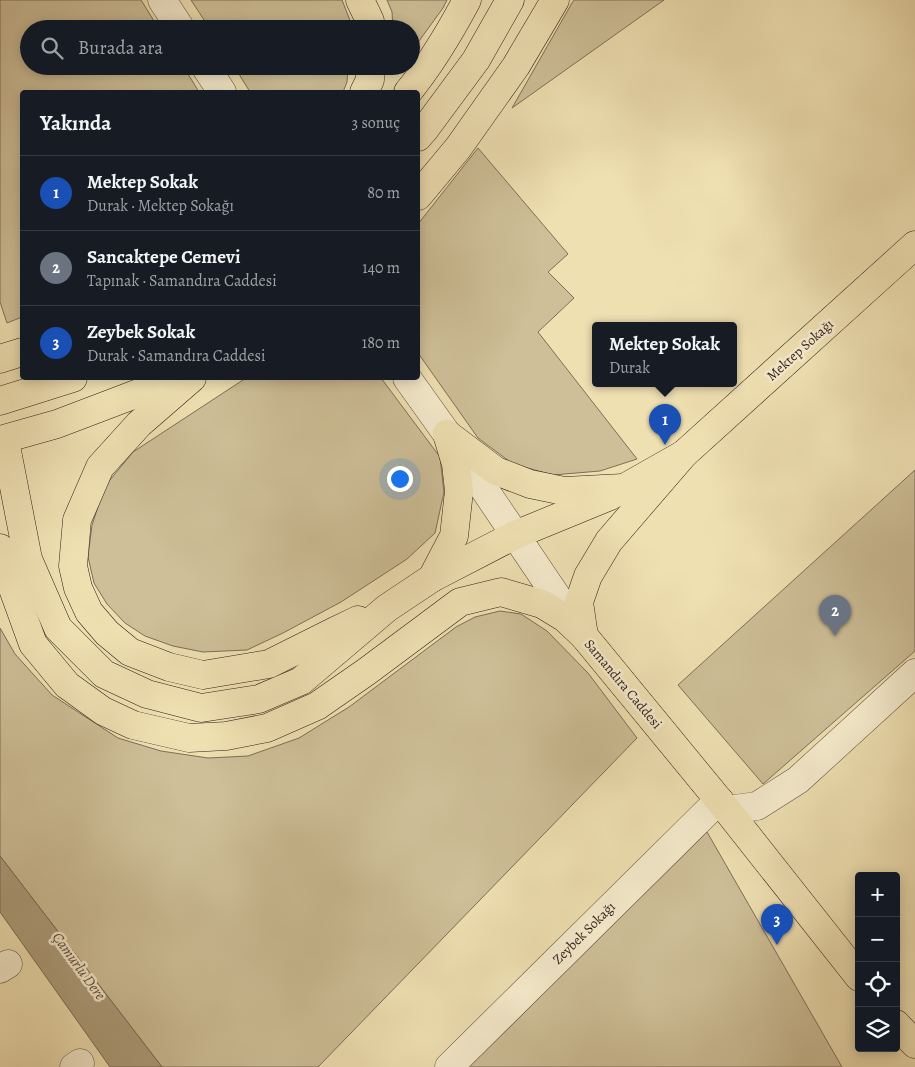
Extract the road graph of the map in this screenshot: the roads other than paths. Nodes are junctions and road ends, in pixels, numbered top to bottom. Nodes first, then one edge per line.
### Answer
1 (162, 0) edge
2 (360, 0) edge
3 (467, 0) edge
4 (510, 0) edge
5 (548, 0) edge
6 (555, 0) edge
7 (175, 20) edge
8 (370, 20) edge
9 (516, 66) junction
10 (211, 75) edge
11 (370, 75) edge
12 (221, 90) edge
13 (365, 90) edge
14 (410, 90) edge
15 (420, 135) edge
16 (420, 194) edge
17 (915, 245) edge
18 (20, 353) edge
19 (0, 359) edge
20 (68, 380) edge
21 (173, 380) edge
22 (190, 380) edge
23 (408, 380) edge
24 (0, 401) edge
25 (447, 434) junction
26 (3, 446) edge
27 (684, 454) junction
28 (623, 488) junction
29 (515, 535) junction
30 (0, 548) edge
31 (432, 578) junction
32 (387, 608) junction
33 (584, 636) junction
34 (915, 673) edge
35 (723, 805) junction
36 (855, 972) edge
37 (900, 1028) edge
38 (915, 1044) edge
39 (449, 1067) edge

1 - 7 street
2 - 8 main road
3 - 14 main road
4 - 15 main road
5 - 9 main road
6 - 9 main road
9 - 16 main road
10 - 12 street
11 - 13 main road
17 - 27 main road, Mektep Sokağı
18 - 19 main road
20 - 24 main road
21 - 26 main road
22 - 32 main road
23 - 25 street, Samandıra Caddesi
25 - 28 main road
25 - 29 street, Samandıra Caddesi
25 - 31 main road
26 - 32 main road
27 - 28 main road
27 - 33 main road
28 - 29 main road
29 - 31 main road
29 - 33 street, Samandıra Caddesi
30 - 33 main road
31 - 32 main road
33 - 35 main road, Samandıra Caddesi
34 - 35 street
35 - 36 main road, Samandıra Caddesi
35 - 39 street, Zeybek Sokağı
37 - 38 main road

